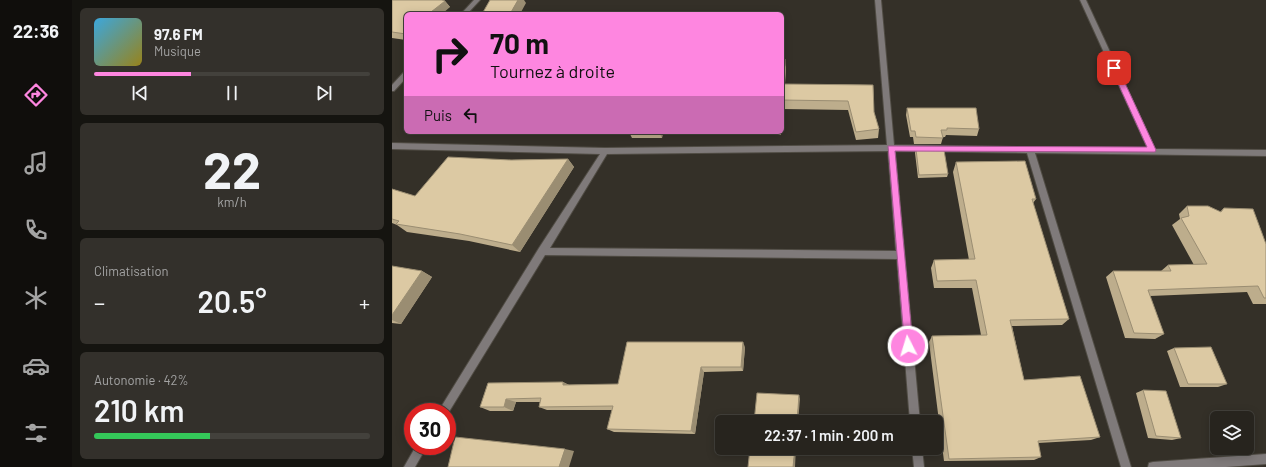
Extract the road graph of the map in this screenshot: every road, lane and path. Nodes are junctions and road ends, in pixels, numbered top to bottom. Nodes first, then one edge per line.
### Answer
1 (477, 0) edge
2 (878, 0) edge
3 (1083, 0) edge
4 (466, 12) edge
5 (404, 76) edge
6 (392, 89) edge
7 (392, 146) edge
8 (891, 148) junction
9 (1030, 149) junction
10 (1152, 150) junction
11 (605, 151) junction
12 (1266, 153) edge
13 (542, 251) junction
14 (900, 255) junction
15 (449, 403) edge
16 (914, 415) edge
17 (416, 455) edge
18 (918, 455) edge
19 (1266, 459) edge
20 (408, 467) edge
21 (919, 467) edge
22 (1126, 467) edge
23 (1153, 467) edge

1 - 4 street
2 - 8 street
3 - 10 street
5 - 6 street
7 - 11 street
8 - 9 street
8 - 11 street
8 - 14 street
9 - 10 street
9 - 22 street
10 - 12 street
11 - 13 street
13 - 14 street
13 - 15 street
14 - 16 street
17 - 20 street
18 - 21 street
19 - 23 street

